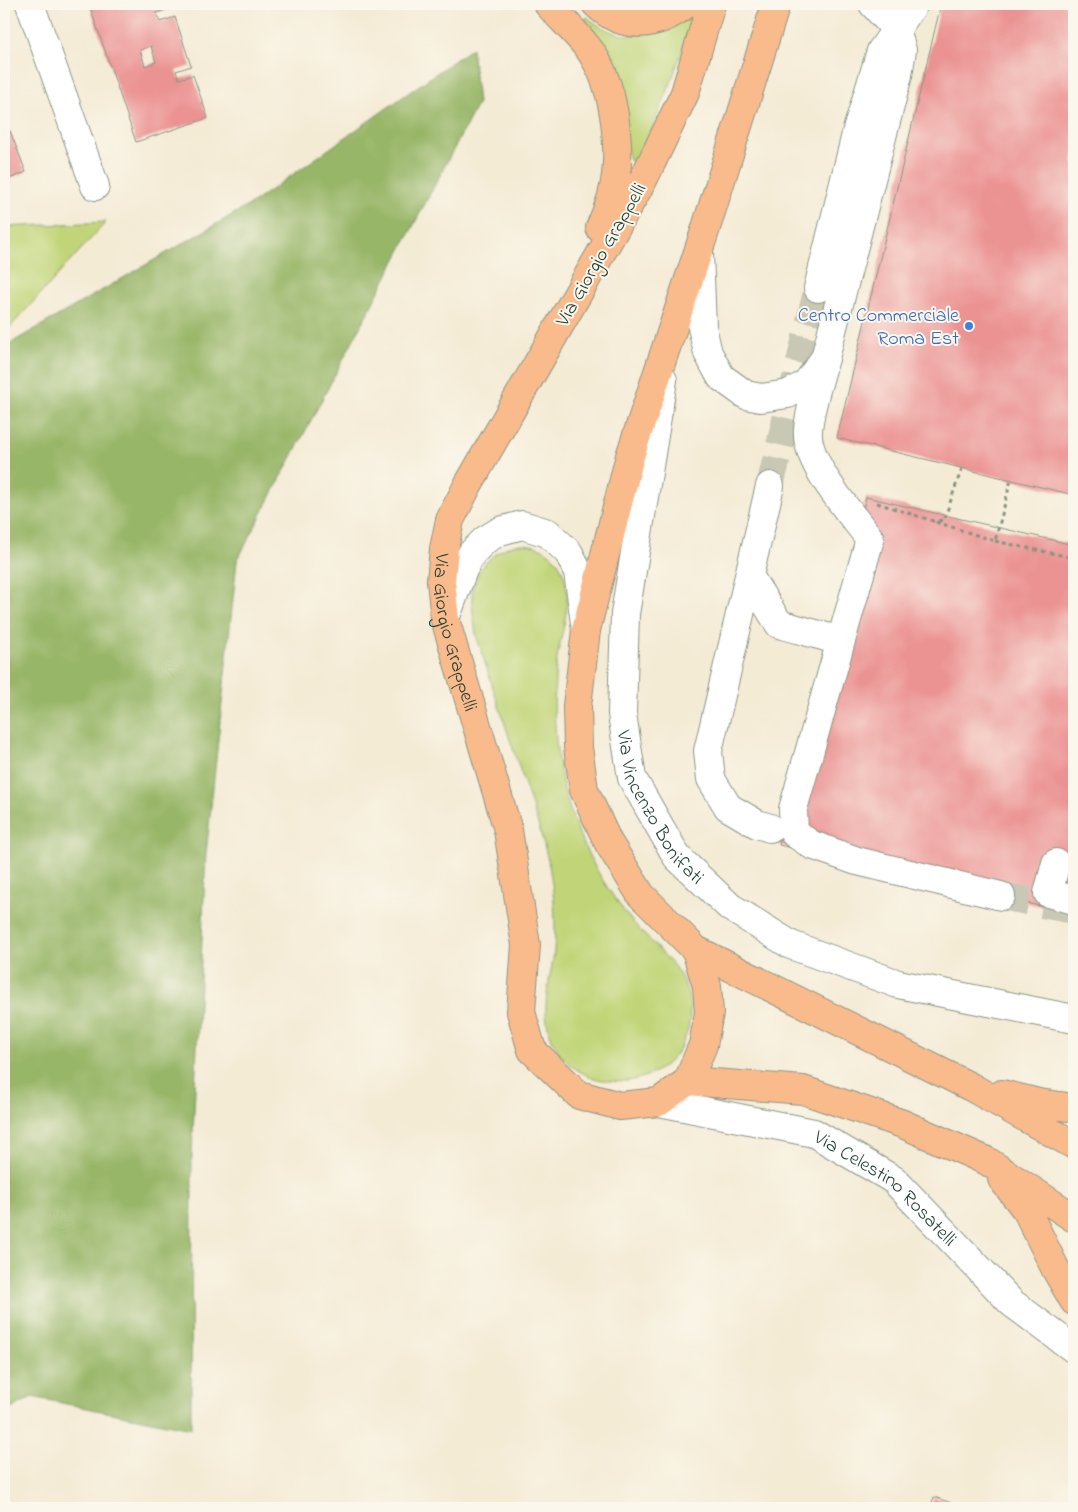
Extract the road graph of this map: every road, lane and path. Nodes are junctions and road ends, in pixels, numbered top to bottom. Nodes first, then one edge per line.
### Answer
1 (30, 4) edge
2 (596, 4) edge
3 (686, 4) edge
4 (711, 4) edge
5 (776, 4) edge
6 (873, 4) edge
7 (914, 4) edge
8 (555, 11) edge
9 (896, 29) junction
10 (95, 186) dead end
11 (698, 250) junction
12 (818, 288) tunnel mouth
13 (574, 299) junction
14 (672, 329) junction
15 (825, 358) junction
16 (962, 468) dead end
17 (1012, 480) dead end
18 (770, 486) tunnel mouth
19 (870, 500) dead end
20 (934, 520) junction
21 (995, 541) junction
22 (1074, 558) edge
23 (749, 576) junction
24 (445, 619) junction
25 (586, 630) junction
26 (830, 638) dead end
27 (770, 828) dead end
28 (1056, 863) dead end
29 (1001, 896) tunnel mouth
30 (1074, 900) edge
31 (696, 950) junction
32 (1071, 1017) edge
33 (688, 1081) junction
34 (971, 1087) junction
35 (658, 1102) junction
36 (1074, 1108) edge
37 (1074, 1145) edge
38 (987, 1161) junction
39 (1074, 1218) edge
40 (1074, 1301) edge
41 (1074, 1349) edge

1 - 10 street
2 - 3 main road
4 - 13 main road, Via Giorgio Grappelli
5 - 11 main road
6 - 9 street
7 - 9 street
8 - 13 main road
9 - 12 street
9 - 15 street
11 - 14 main road
11 - 15 street
13 - 24 main road, Via Giorgio Grappelli
14 - 25 main road
14 - 32 street, Via Vincenzo Bonifati
15 - 29 street
16 - 20 path
17 - 21 path
18 - 23 street
19 - 20 path
20 - 21 path
21 - 22 path
23 - 26 street
23 - 27 street
24 - 25 street
24 - 35 main road, Via Giorgio Grappelli
25 - 31 main road
28 - 30 street
31 - 33 main road
31 - 34 main road
33 - 35 main road
33 - 38 main road
34 - 36 main road
34 - 37 main road
35 - 41 street, Via Celestino Rosatelli
38 - 39 main road
38 - 40 main road

